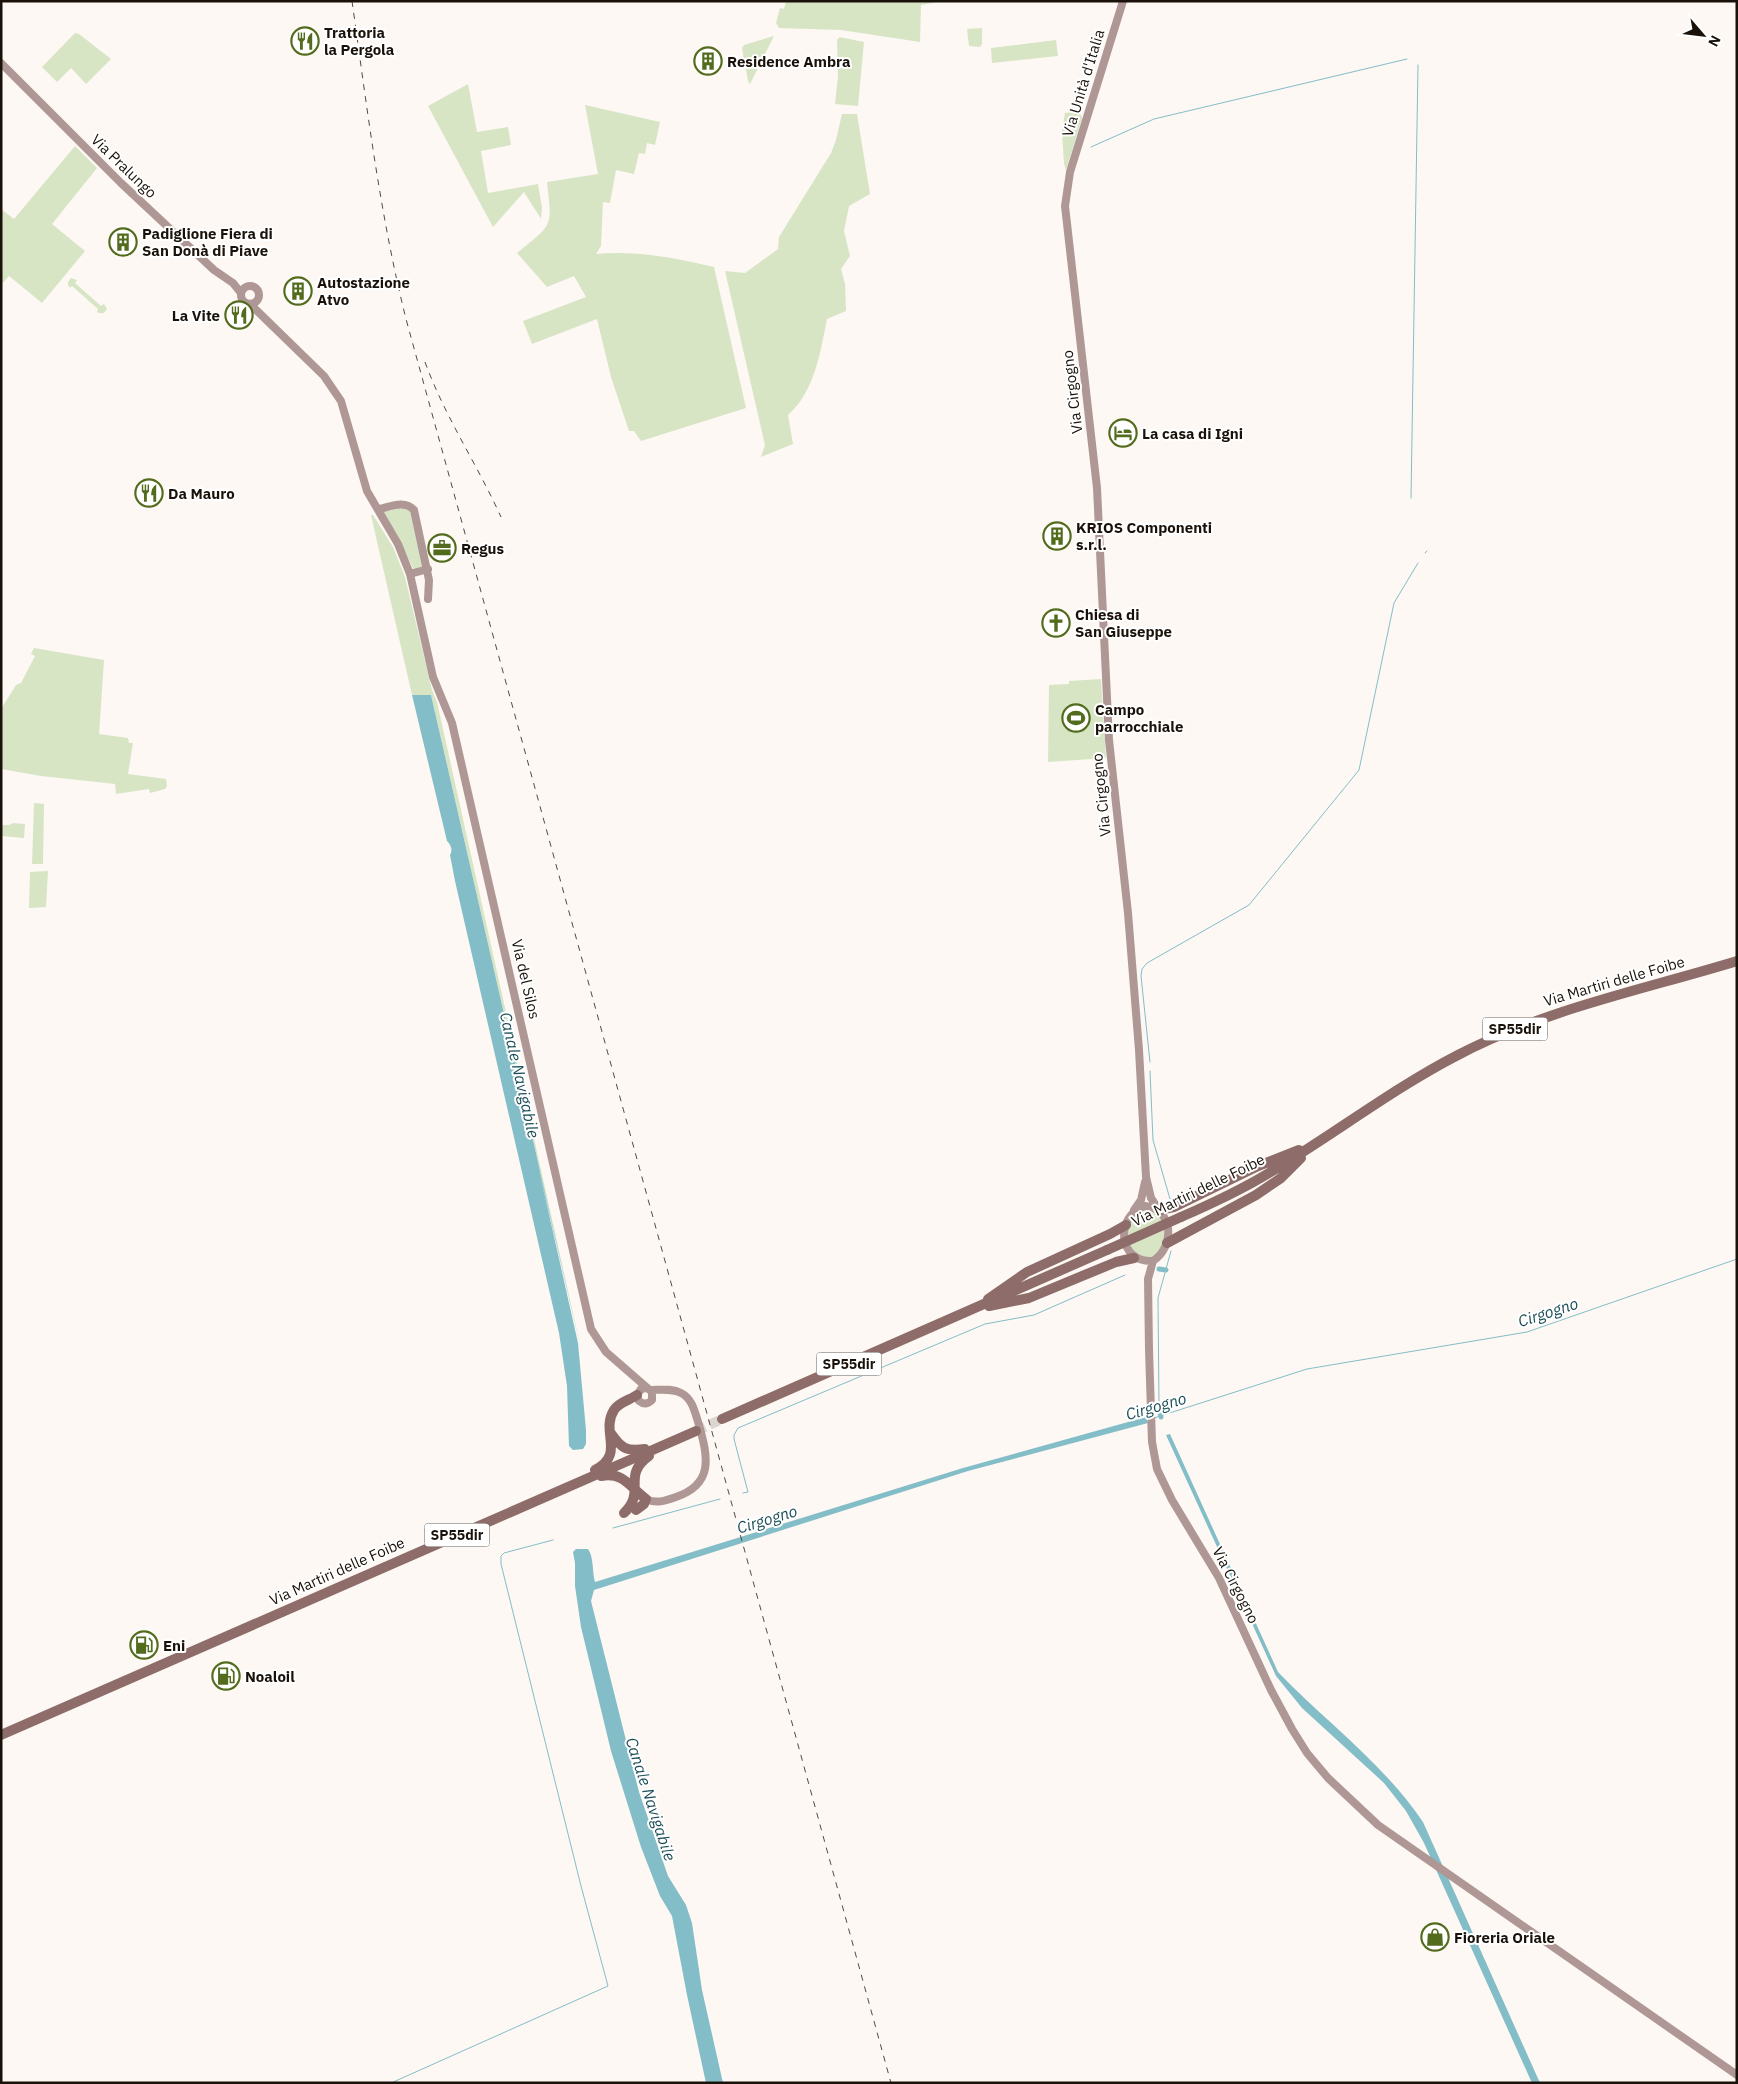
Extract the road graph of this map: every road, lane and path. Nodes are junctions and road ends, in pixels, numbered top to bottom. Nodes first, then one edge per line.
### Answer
1 (1123, 1) edge
2 (1, 63) edge
3 (1070, 172) joint
4 (244, 290) junction
5 (258, 298) junction
6 (250, 304) junction
7 (263, 315) junction
8 (378, 509) junction
9 (428, 569) junction
10 (410, 574) junction
11 (428, 599) dead end
12 (1737, 961) edge
13 (1314, 1145) junction
14 (1146, 1177) junction
15 (1134, 1210) junction
16 (1159, 1210) junction
17 (1126, 1225) junction
18 (1167, 1243) junction
19 (1136, 1259) junction
20 (1153, 1261) junction
21 (1148, 1279) junction
22 (976, 1308) junction
23 (635, 1378) junction
24 (648, 1389) junction
25 (668, 1390) junction
26 (639, 1397) junction
27 (652, 1400) junction
28 (722, 1419) tunnel mouth
29 (610, 1431) junction
30 (696, 1431) tunnel mouth
31 (664, 1445) junction
32 (576, 1484) junction
33 (636, 1490) junction
34 (646, 1499) junction
35 (636, 1510) dead end
36 (624, 1513) dead end
37 (1, 1734) edge
38 (1737, 2075) edge

1 - 3 street, Via Unità d'Italia
2 - 4 street, Via Pralungo
3 - 14 street, Via Cirgogno
4 - 5 street, Via Pralungo
4 - 6 street, Via Pralungo
5 - 6 street
5 - 7 street, Via Pralungo
6 - 7 street, Via Pralungo
7 - 8 street, Via Pralungo
8 - 9 street
8 - 10 street, Via del Silos
9 - 10 street
9 - 11 street
10 - 23 street, Via del Silos
12 - 13 highway, Via Martiri delle Foibe / SP55dir
13 - 16 highway
13 - 18 highway
13 - 22 highway, Via Martiri delle Foibe / SP55dir, bridge
14 - 15 street, Via Cirgogno
14 - 16 street, Via Cirgogno
15 - 16 street
15 - 17 street
16 - 18 street
17 - 19 street
17 - 22 highway
18 - 20 street
19 - 20 street
19 - 21 street, Via Cirgogno
19 - 22 highway
20 - 21 street, Via Cirgogno
21 - 38 street, Via Cirgogno
22 - 28 highway, Via Martiri delle Foibe / SP55dir
23 - 24 street, Via del Silos
23 - 26 street
24 - 25 street
24 - 26 street
24 - 27 street
25 - 27 street
25 - 34 street
26 - 27 street
26 - 29 highway
29 - 31 highway
29 - 32 highway
30 - 31 highway, Via Martiri delle Foibe / SP55dir
31 - 32 highway, Via Martiri delle Foibe / SP55dir
31 - 33 highway
32 - 33 highway
32 - 37 highway, Via Martiri delle Foibe / SP55dir
33 - 34 highway
33 - 36 highway
34 - 35 highway

